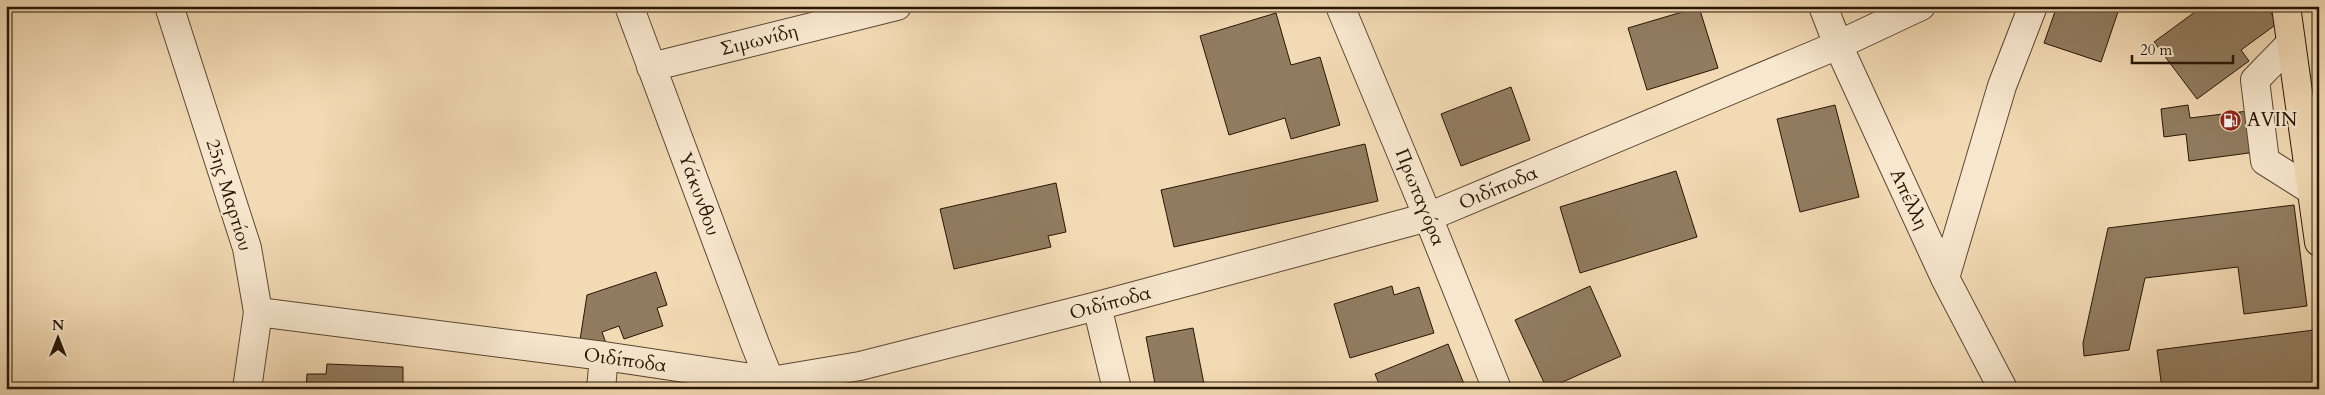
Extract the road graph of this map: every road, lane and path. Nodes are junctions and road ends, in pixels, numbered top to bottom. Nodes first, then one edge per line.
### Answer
1 (169, 6) edge
2 (630, 6) edge
3 (897, 6) edge
4 (1340, 6) edge
5 (1822, 6) edge
6 (1920, 6) edge
7 (2033, 6) edge
8 (2286, 6) edge
9 (2291, 42) junction
10 (1838, 45) junction
11 (651, 67) junction
12 (2311, 190) junction
13 (1428, 217) junction
14 (2319, 242) edge
15 (1945, 278) junction
16 (1097, 306) junction
17 (258, 312) junction
18 (604, 356) junction
19 (772, 385) edge
20 (247, 389) edge
21 (601, 389) edge
22 (1117, 389) edge
23 (1497, 389) edge
24 (2003, 389) edge

1 - 17 street, 25ης Μαρτίου
2 - 11 street, Υάκυνθου
3 - 11 street, Σιμωνίδη
4 - 13 street, Πρωταγόρα
5 - 10 street, Απέλλη
6 - 10 street, Οιδίποδα
7 - 15 street
8 - 9 main road
9 - 12 main road
9 - 12 street
10 - 13 street, Οιδίποδα
10 - 15 street, Απέλλη
11 - 19 street, Υάκυνθου
12 - 14 main road
13 - 16 street, Οιδίποδα
13 - 23 street, Πρωταγόρα
15 - 24 street, Απέλλη
16 - 19 street, Οιδίποδα
16 - 22 street
17 - 18 street, Οιδίποδα
17 - 20 street, 25ης Μαρτίου
18 - 19 street, Οιδίποδα
18 - 21 street

